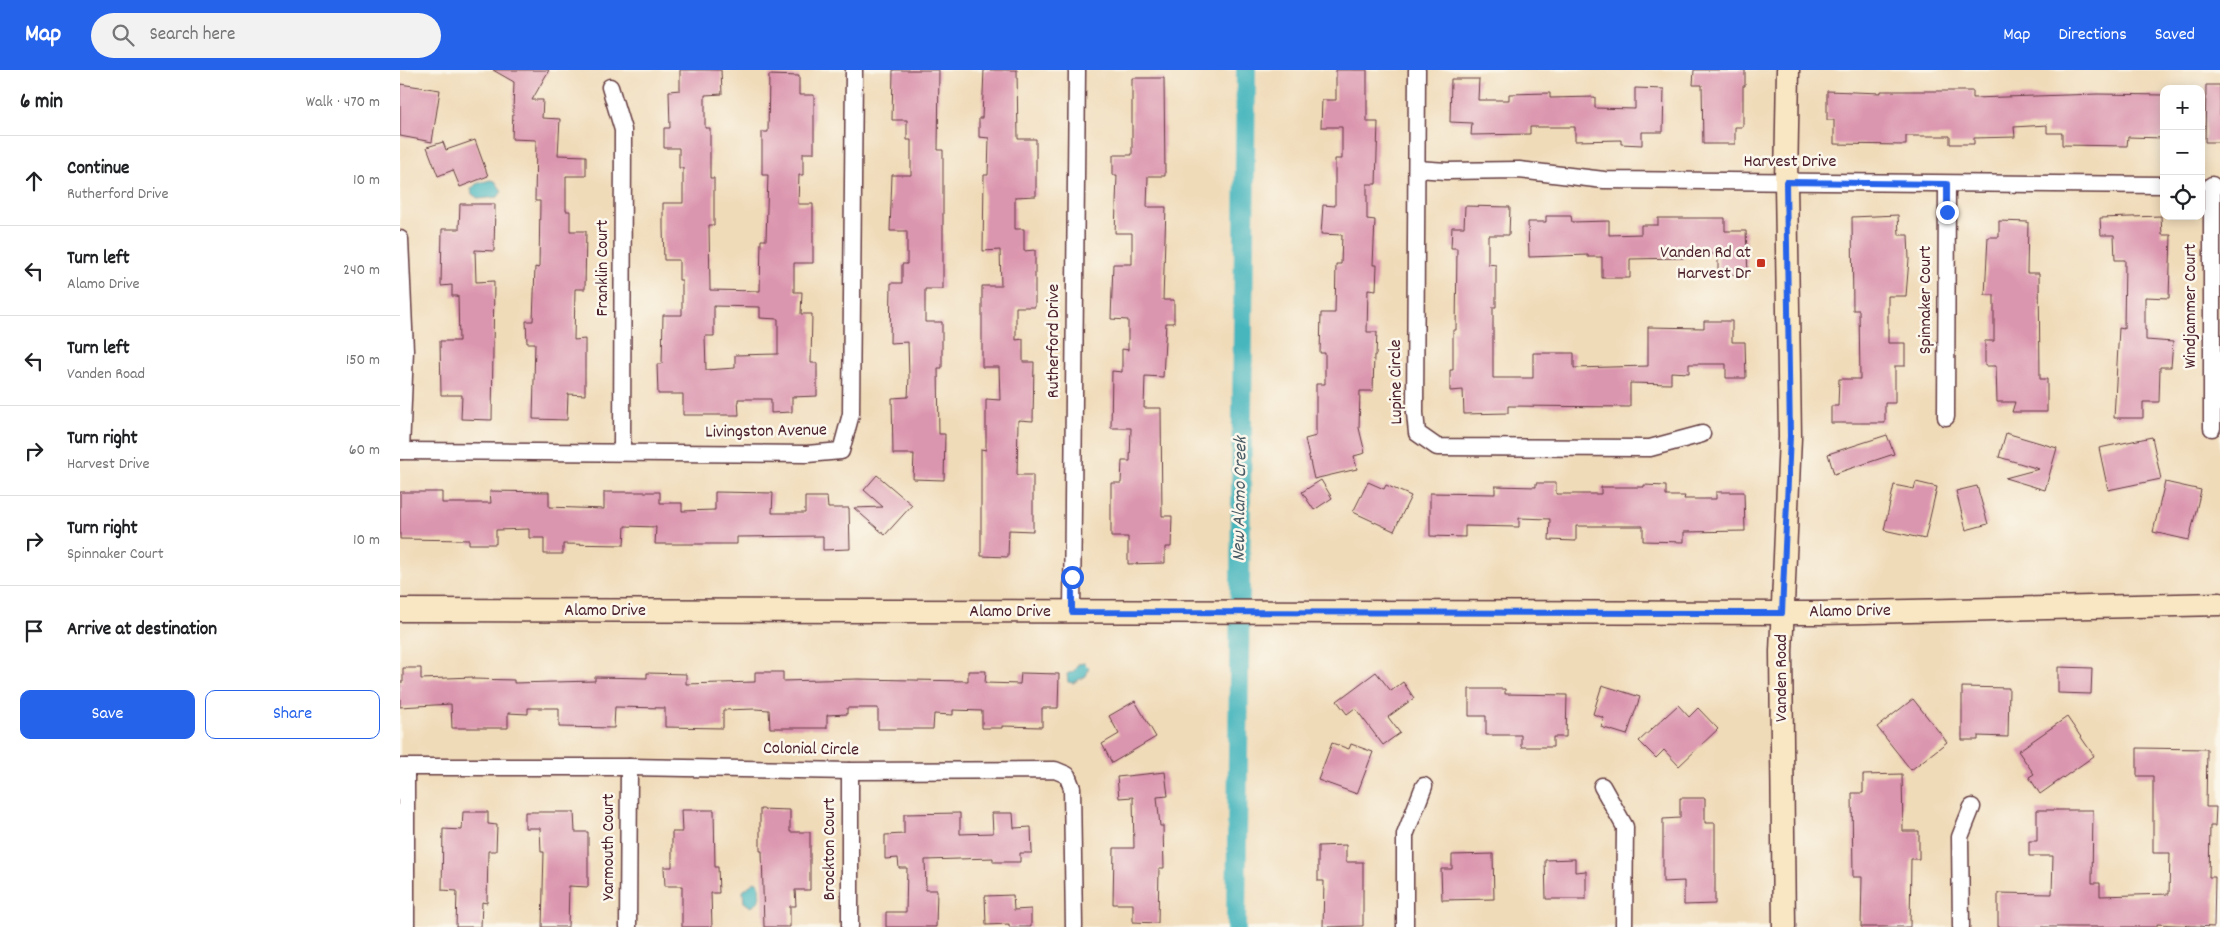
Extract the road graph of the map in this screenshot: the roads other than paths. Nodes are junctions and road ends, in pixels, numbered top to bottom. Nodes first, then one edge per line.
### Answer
1 (854, 70) edge
2 (1077, 70) edge
3 (1417, 70) edge
4 (1788, 70) edge
5 (610, 87) dead end
6 (1417, 169) junction
7 (1786, 182) junction
8 (1947, 184) junction
9 (2160, 185) edge
10 (2211, 185) edge
11 (400, 239) edge
12 (1946, 417) dead end
13 (2212, 428) dead end
14 (1702, 434) dead end
15 (401, 451) edge
16 (622, 452) junction
17 (2220, 604) edge
18 (400, 610) edge
19 (1072, 612) junction
20 (1782, 613) junction
21 (403, 767) edge
22 (629, 767) junction
23 (850, 771) junction
24 (1424, 786) dead end
25 (1602, 786) dead end
26 (1972, 807) dead end
27 (406, 927) edge
28 (628, 927) edge
29 (850, 927) edge
30 (1074, 927) edge
31 (1404, 927) edge
32 (1624, 927) edge
33 (1784, 927) edge
34 (1961, 927) edge

1 - 16 street, Livingston Avenue
2 - 19 street, Rutherford Drive
3 - 6 street, Lupine Circle
4 - 7 main road, Vanden Road
5 - 16 street, Franklin Court
6 - 7 street, Harvest Drive
6 - 14 street, Lupine Circle
7 - 8 street, Harvest Drive
7 - 20 main road, Vanden Road
8 - 9 street, Harvest Drive
8 - 12 street, Spinnaker Court
10 - 13 street, Windjammer Court
11 - 15 street
15 - 16 street, Livingston Avenue
17 - 20 main road, Alamo Drive
18 - 19 main road, Alamo Drive
19 - 20 main road, Alamo Drive
20 - 33 main road, Vanden Road
21 - 22 street, Colonial Circle
21 - 27 street
22 - 23 street, Colonial Circle
22 - 28 street, Yarmouth Court
23 - 29 street, Brockton Court
23 - 30 street, Colonial Circle
24 - 31 street
25 - 32 street
26 - 34 street

